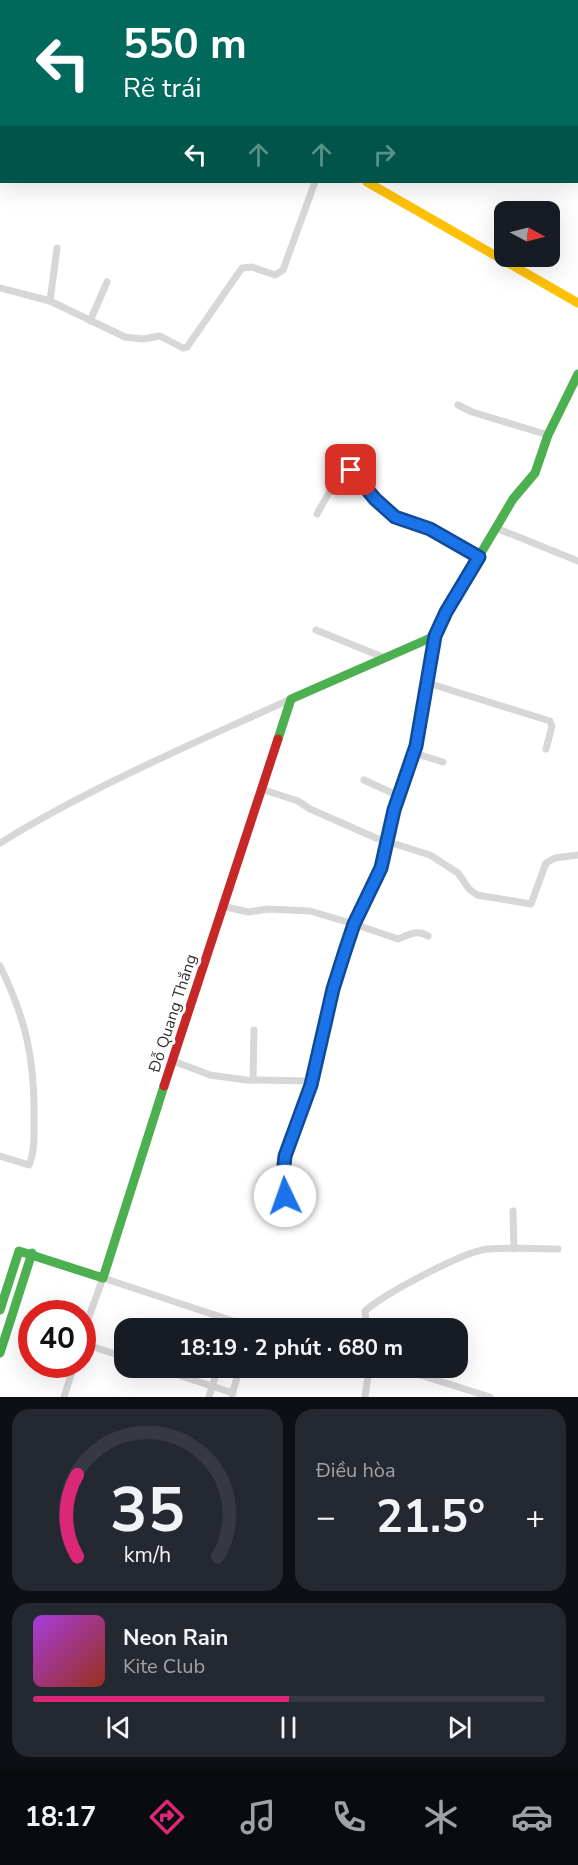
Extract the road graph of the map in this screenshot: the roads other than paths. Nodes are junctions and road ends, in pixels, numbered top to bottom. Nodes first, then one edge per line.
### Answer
1 (315, 183) edge
2 (369, 183) edge
3 (57, 248) dead end
4 (107, 282) dead end
5 (0, 288) edge
6 (50, 301) junction
7 (578, 303) edge
8 (90, 321) junction
9 (578, 374) edge
10 (458, 405) dead end
11 (548, 435) junction
12 (317, 514) dead end
13 (496, 528) junction
14 (479, 557) junction
15 (578, 561) edge
16 (316, 630) dead end
17 (435, 636) junction
18 (385, 658) junction
19 (428, 683) junction
20 (291, 699) junction
21 (546, 749) dead end
22 (414, 753) junction
23 (443, 762) dead end
24 (364, 780) dead end
25 (261, 789) junction
26 (399, 796) junction
27 (387, 841) junction
28 (0, 843) edge
29 (578, 855) edge
30 (222, 906) junction
31 (354, 924) junction
32 (428, 936) dead end
33 (0, 966) edge
34 (254, 1030) dead end
35 (172, 1061) junction
36 (253, 1080) junction
37 (312, 1081) junction
38 (0, 1156) edge
39 (292, 1206) dead end
40 (513, 1211) dead end
41 (558, 1249) dead end
42 (514, 1250) junction
43 (32, 1253) junction
44 (103, 1278) junction
45 (95, 1300) edge
46 (0, 1310) edge
47 (212, 1318) edge
48 (365, 1318) edge
49 (96, 1348) edge
50 (0, 1353) edge
51 (114, 1354) edge
52 (70, 1378) edge
53 (186, 1378) edge
54 (215, 1378) edge
55 (237, 1378) edge
56 (368, 1378) edge
57 (430, 1378) edge
58 (213, 1387) junction
59 (232, 1395) edge
60 (64, 1397) edge
61 (209, 1397) edge
62 (365, 1397) edge
63 (490, 1397) edge

1 - 8 street
2 - 7 street
3 - 6 street
4 - 8 street
5 - 6 street
6 - 8 street
9 - 11 street
10 - 11 street
11 - 13 street
12 - 14 street
13 - 14 street
13 - 15 street
14 - 17 street
16 - 18 street
17 - 18 street
17 - 19 street
18 - 20 street
19 - 21 street
19 - 22 street
20 - 25 street, Đỗ Quang Thắng
20 - 28 street
22 - 23 street
22 - 26 street
24 - 26 street
25 - 27 street
25 - 30 street, Đỗ Quang Thắng
26 - 27 street
27 - 29 street
27 - 31 street
30 - 31 street
30 - 35 street, Đỗ Quang Thắng
31 - 32 street
31 - 37 street
33 - 38 street
34 - 36 street
35 - 36 street
35 - 44 street, Đỗ Quang Thắng
36 - 37 street
37 - 39 street
40 - 42 street
41 - 42 street
42 - 48 street
43 - 44 street
43 - 46 street
43 - 50 street
44 - 45 street, Đỗ Quang Thắng
44 - 47 street
49 - 51 street
52 - 60 street
53 - 58 street
54 - 58 street
55 - 59 street
56 - 62 street
57 - 63 street
58 - 59 street
58 - 61 street

